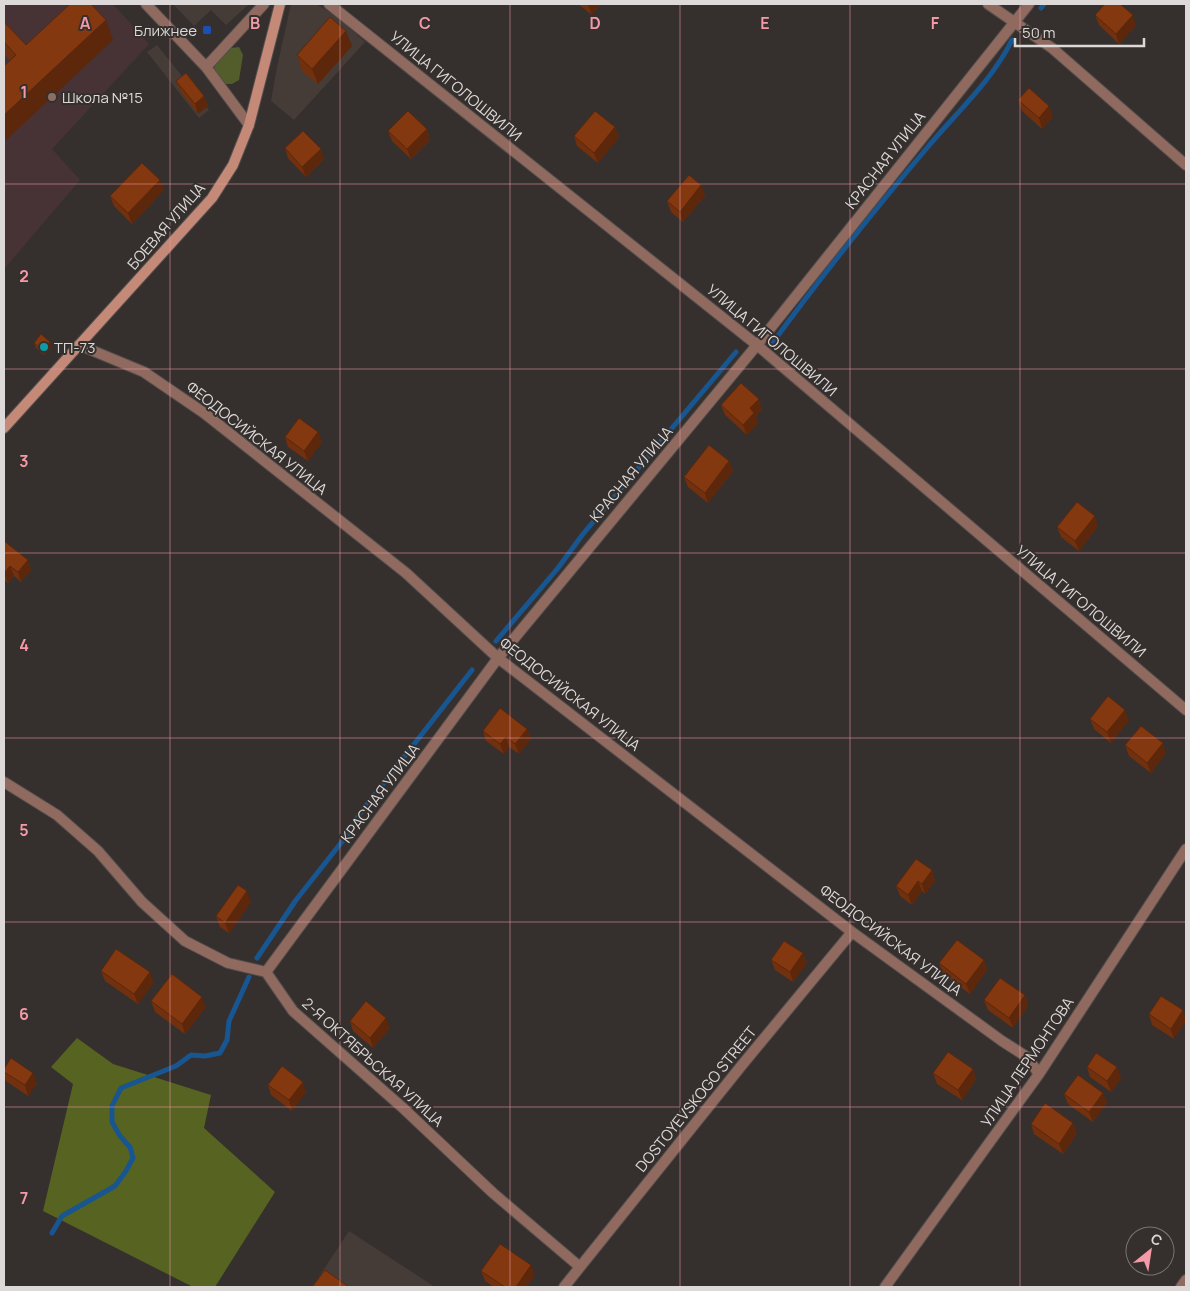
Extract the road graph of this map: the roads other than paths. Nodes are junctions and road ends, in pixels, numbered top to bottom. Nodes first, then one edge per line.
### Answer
1 (146, 4) edge
2 (264, 4) edge
3 (280, 4) edge
4 (330, 4) edge
5 (988, 4) edge
6 (1029, 4) edge
7 (1014, 22) junction
8 (206, 67) junction
9 (249, 126) junction
10 (1186, 165) edge
11 (79, 345) junction
12 (757, 346) junction
13 (4, 428) edge
14 (498, 658) junction
15 (1186, 710) edge
16 (4, 782) edge
17 (1186, 849) edge
18 (852, 932) junction
19 (266, 972) junction
20 (1039, 1074) junction
21 (580, 1267) junction
22 (1186, 1280) edge
23 (564, 1287) edge
24 (885, 1287) edge
25 (1181, 1287) edge

1 - 8 street
2 - 8 street
3 - 9 street, БОЕВАЯ УЛИЦА
4 - 12 street, УЛИЦА ГИГОЛОШВИЛИ
5 - 7 street
6 - 7 street, КРАСНАЯ УЛИЦА
7 - 10 street
7 - 12 street, КРАСНАЯ УЛИЦА
8 - 9 street
9 - 11 street, БОЕВАЯ УЛИЦА
11 - 13 street, БОЕВАЯ УЛИЦА
11 - 14 street, ФЕОДОСИЙСКАЯ УЛИЦА
12 - 14 street, КРАСНАЯ УЛИЦА
12 - 15 street, УЛИЦА ГИГОЛОШВИЛИ
14 - 18 street, ФЕОДОСИЙСКАЯ УЛИЦА
14 - 19 street, КРАСНАЯ УЛИЦА
16 - 19 street
17 - 20 street, УЛИЦА ЛЕРМОНТОВА
18 - 20 street, ФЕОДОСИЙСКАЯ УЛИЦА
18 - 21 street, DOSTOYEVSKOGO STREET
19 - 21 street, 2-Я ОКТЯБРЬСКАЯ УЛИЦА
20 - 24 street, УЛИЦА ЛЕРМОНТОВА
21 - 23 street, DOSTOYEVSKOGO STREET
22 - 25 street

